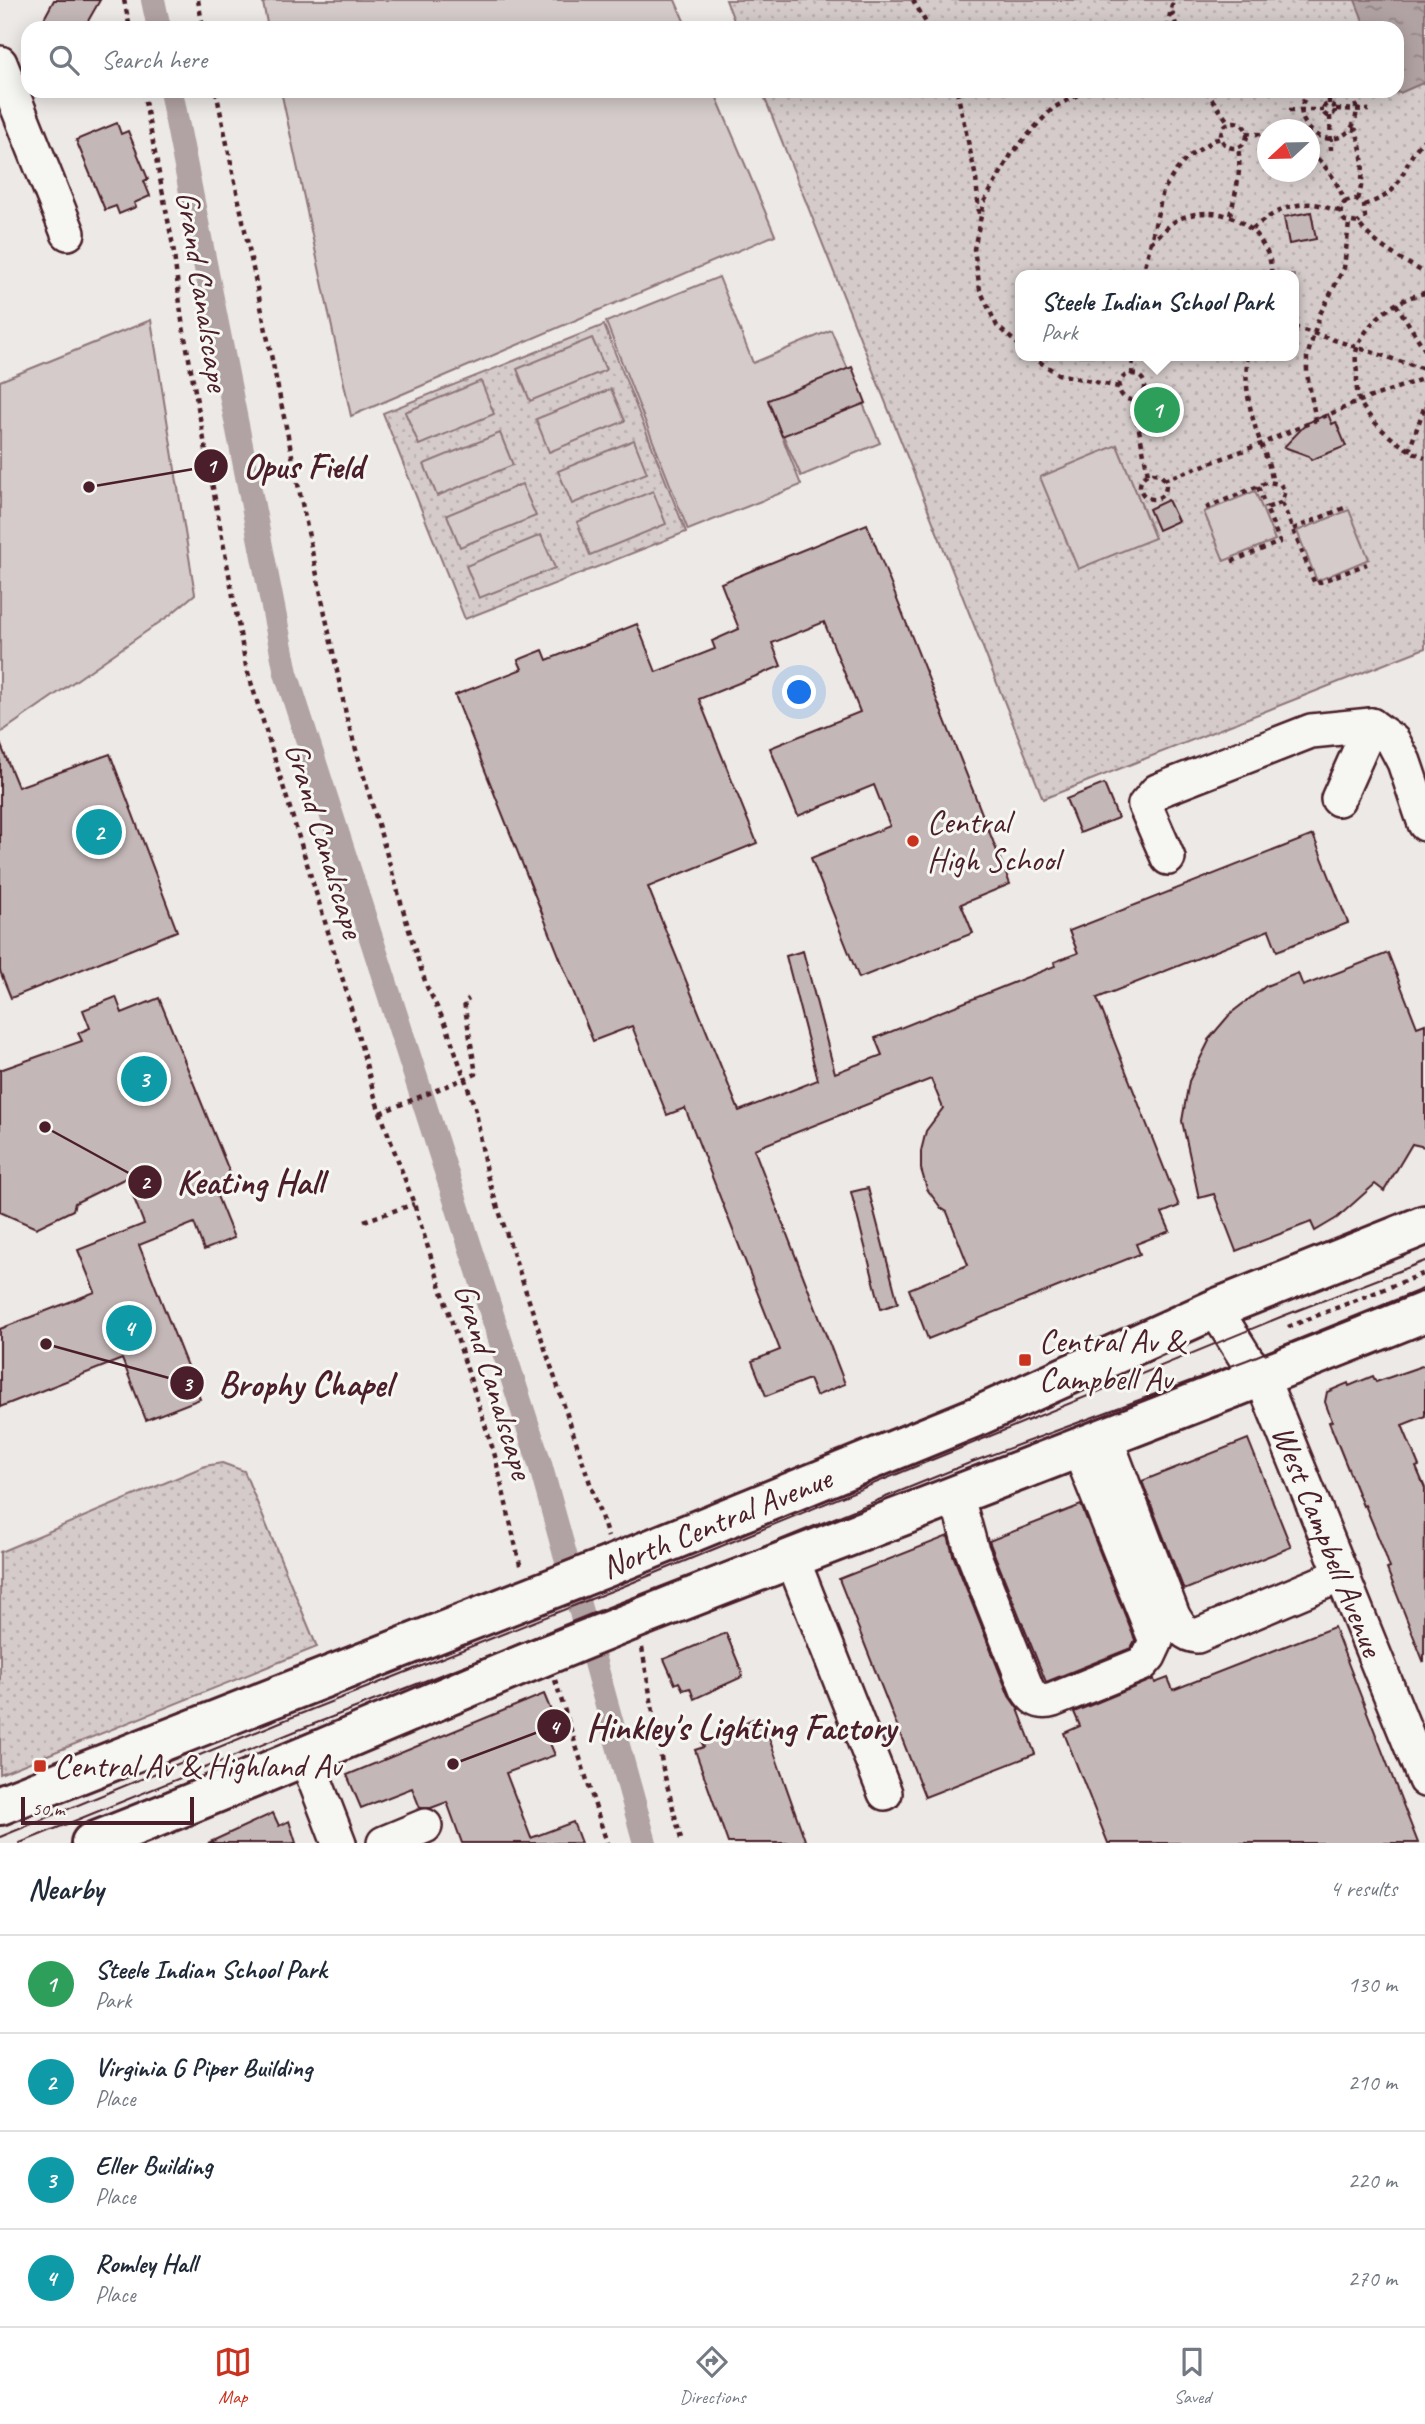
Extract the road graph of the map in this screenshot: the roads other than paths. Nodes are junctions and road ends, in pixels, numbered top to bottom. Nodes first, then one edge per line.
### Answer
1 (0, 63) edge
2 (68, 233) dead end
3 (1371, 724) junction
4 (1338, 799) dead end
5 (1425, 824) edge
6 (1168, 858) dead end
7 (1425, 1225) edge
8 (1215, 1309) junction
9 (1425, 1312) edge
10 (1262, 1378) junction
11 (1092, 1444) junction
12 (956, 1494) junction
13 (792, 1558) junction
14 (1343, 1574) junction
15 (305, 1755) junction
16 (1425, 1780) edge
17 (885, 1793) dead end
18 (0, 1805) edge
19 (425, 1826) dead end
20 (91, 1843) edge
21 (339, 1843) edge
22 (384, 1843) edge

1 - 2 street
3 - 4 street
3 - 5 street
3 - 6 street
7 - 8 main road, North Central Avenue
8 - 10 street, West Campbell Avenue
8 - 18 main road, North Central Avenue
9 - 10 main road, North Central Avenue
10 - 11 main road, North Central Avenue
10 - 14 street, West Campbell Avenue
11 - 12 main road, North Central Avenue
11 - 12 street
11 - 14 street
12 - 13 main road, North Central Avenue
13 - 15 main road, North Central Avenue
13 - 17 street
14 - 16 street, West Campbell Avenue
15 - 20 main road, North Central Avenue
15 - 21 street
19 - 22 street

